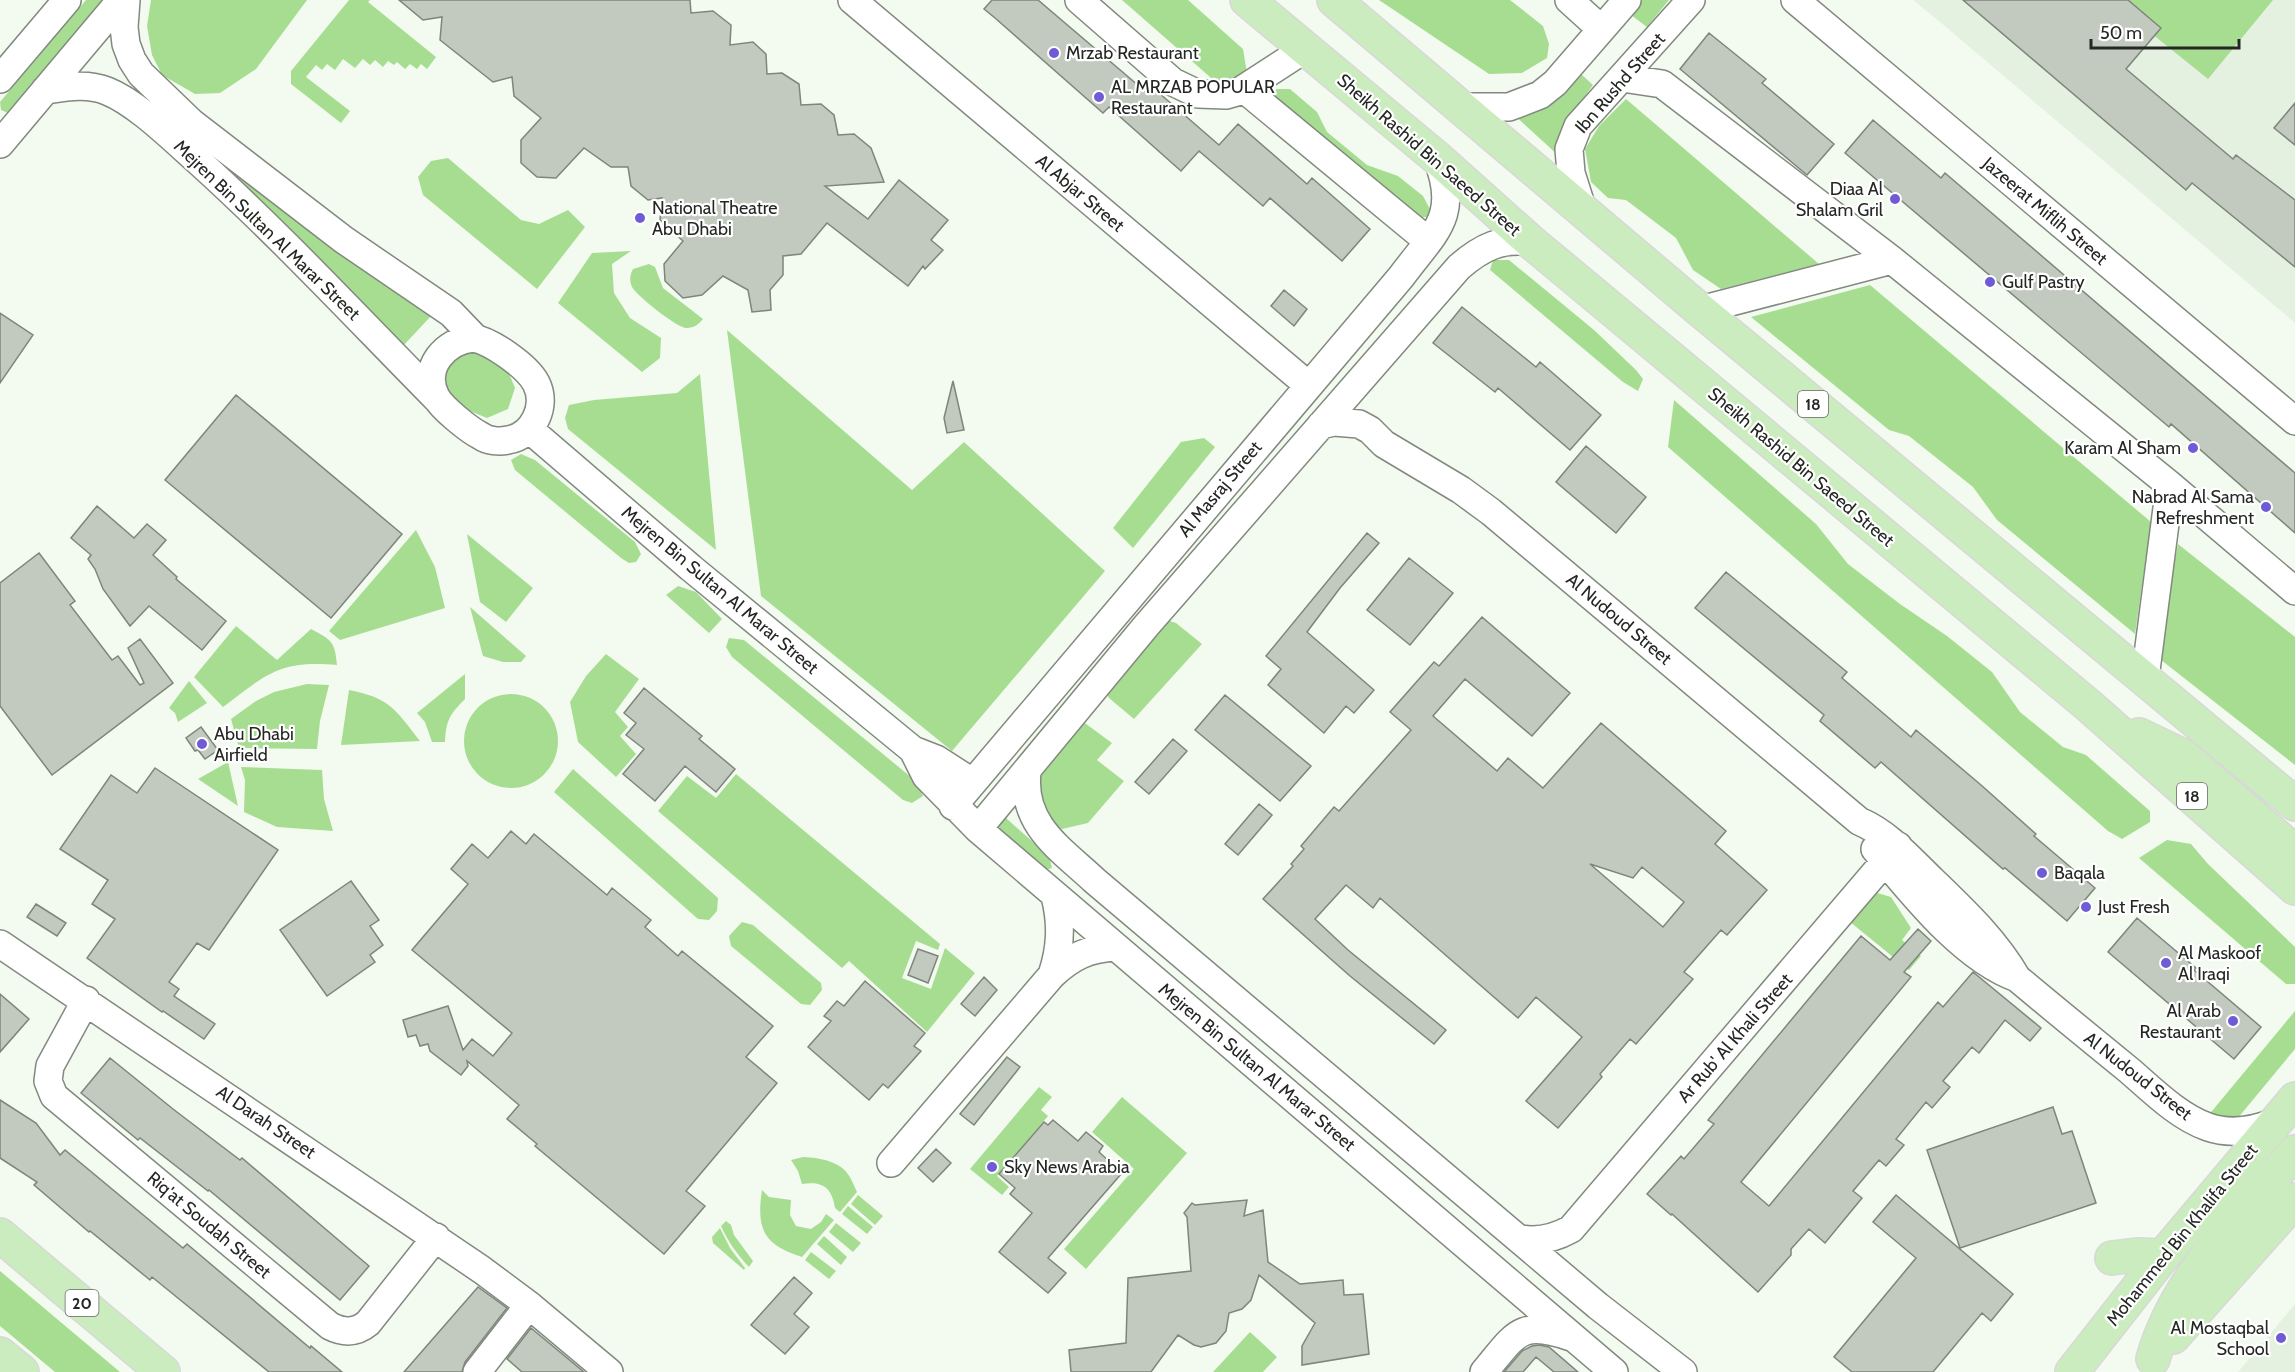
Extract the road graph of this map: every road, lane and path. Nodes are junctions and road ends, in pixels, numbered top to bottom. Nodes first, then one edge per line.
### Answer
1 (67, 0) edge
2 (121, 0) edge
3 (126, 0) edge
4 (852, 0) edge
5 (1079, 0) edge
6 (1247, 0) edge
7 (1334, 0) edge
8 (1569, 0) edge
9 (1627, 0) edge
10 (1691, 0) edge
11 (1794, 0) edge
12 (1601, 29) junction
13 (1654, 43) junction
14 (1305, 49) junction
15 (1622, 78) junction
16 (0, 80) edge
17 (1662, 84) junction
18 (1244, 89) junction
19 (45, 90) junction
20 (1461, 107) junction
21 (2, 138) edge
22 (1437, 158) junction
23 (1582, 208) junction
24 (1428, 241) junction
25 (1531, 242) junction
26 (1892, 260) junction
27 (1388, 292) junction
28 (1700, 310) junction
29 (1416, 315) junction
30 (476, 339) junction
31 (1360, 381) junction
32 (1308, 385) junction
33 (437, 399) junction
34 (2295, 421) edge
35 (1321, 425) junction
36 (529, 429) junction
37 (1370, 430) junction
38 (2170, 485) junction
39 (2295, 591) edge
40 (1085, 648) junction
41 (1109, 672) junction
42 (2145, 678) junction
43 (913, 750) junction
44 (1027, 772) junction
45 (972, 782) junction
46 (2295, 804) edge
47 (953, 806) junction
48 (978, 829) junction
49 (1892, 854) junction
50 (2294, 879) edge
51 (1095, 881) junction
52 (1062, 901) junction
53 (0, 944) edge
54 (1116, 947) junction
55 (1052, 975) junction
56 (86, 1000) junction
57 (2285, 1111) edge
58 (2295, 1152) edge
59 (891, 1162) dead end
60 (2294, 1203) edge
61 (1571, 1229) junction
62 (0, 1234) edge
63 (436, 1237) junction
64 (1521, 1239) junction
65 (2163, 1256) junction
66 (2112, 1258) dead end
67 (1572, 1283) junction
68 (529, 1305) junction
69 (1577, 1340) junction
70 (0, 1354) edge
71 (2147, 1366) edge
72 (22, 1372) edge
73 (163, 1372) edge
74 (477, 1372) edge
75 (609, 1372) edge
76 (1484, 1372) edge
77 (1614, 1372) edge
78 (1683, 1372) edge
79 (2072, 1372) edge

1 - 16 street
2 - 19 street
3 - 30 street, Mejren Bin Sultan Al Marar Street
4 - 32 street, Al Abjar Street
5 - 18 street
6 - 14 main road, Sheikh Rashid Bin Saeed Street / 18
7 - 20 main road, 18
8 - 12 street
9 - 12 street
10 - 13 street, Ibn Rushd Street
11 - 34 street, Jazeerat Miflih Street
12 - 20 street
13 - 15 street, Ibn Rushd Street
13 - 17 street
14 - 18 street
14 - 22 main road, Sheikh Rashid Bin Saeed Street / 18
15 - 17 street
15 - 23 street, Ibn Rushd Street
17 - 26 street
18 - 24 street
19 - 21 street
19 - 33 street, Mejren Bin Sultan Al Marar Street
20 - 23 main road, 18
22 - 24 street, Al Masraj Street
22 - 25 main road, Sheikh Rashid Bin Saeed Street / 18
23 - 28 main road, 18
24 - 27 street, Al Masraj Street
25 - 29 street, Al Masraj Street
25 - 50 main road, Sheikh Rashid Bin Saeed Street / 18
26 - 28 street
26 - 38 street
27 - 29 street
27 - 32 street, Al Masraj Street
28 - 42 main road, 18
29 - 31 street, Al Masraj Street
30 - 33 street
30 - 36 street
31 - 35 street, Al Masraj Street
31 - 37 street
32 - 40 street, Al Masraj Street
33 - 36 street
35 - 37 street, Al Nudoud Street
35 - 41 street, Al Masraj Street
36 - 43 street, Mejren Bin Sultan Al Marar Street
37 - 49 street, Al Nudoud Street
38 - 39 street
38 - 42 street
40 - 41 street
40 - 45 street, Al Masraj Street
41 - 44 street, Al Masraj Street
42 - 46 main road, 18
43 - 45 street, Mejren Bin Sultan Al Marar Street
43 - 47 street, Mejren Bin Sultan Al Marar Street
44 - 48 street, Al Masraj Street
44 - 51 street, Mejren Bin Sultan Al Marar Street
45 - 47 street, Al Masraj Street
47 - 48 street, Mejren Bin Sultan Al Marar Street
48 - 52 street, Mejren Bin Sultan Al Marar Street
49 - 57 street, Al Nudoud Street
49 - 61 street, Ar Rub' Al Khali Street
51 - 52 street
51 - 64 street, Mejren Bin Sultan Al Marar Street
52 - 54 street, Mejren Bin Sultan Al Marar Street
52 - 55 street
53 - 56 street, Al Darah Street
54 - 55 street
54 - 69 street, Mejren Bin Sultan Al Marar Street
55 - 59 street
56 - 63 street, Al Darah Street
56 - 63 street, Riq'at Soudah Street
57 - 65 main road, Mohammed Bin Khalifa Street
58 - 71 main road
60 - 71 main road
61 - 64 street, Ar Rub' Al Khali Street
61 - 67 street
62 - 73 main road, 20
63 - 68 street, Al Darah Street
64 - 67 street, Mejren Bin Sultan Al Marar Street
65 - 66 main road
65 - 79 main road, Mohammed Bin Khalifa Street
67 - 78 street, Mejren Bin Sultan Al Marar Street
68 - 74 street
68 - 75 street, Al Darah Street
69 - 76 street
69 - 77 street, Mejren Bin Sultan Al Marar Street
70 - 72 main road

